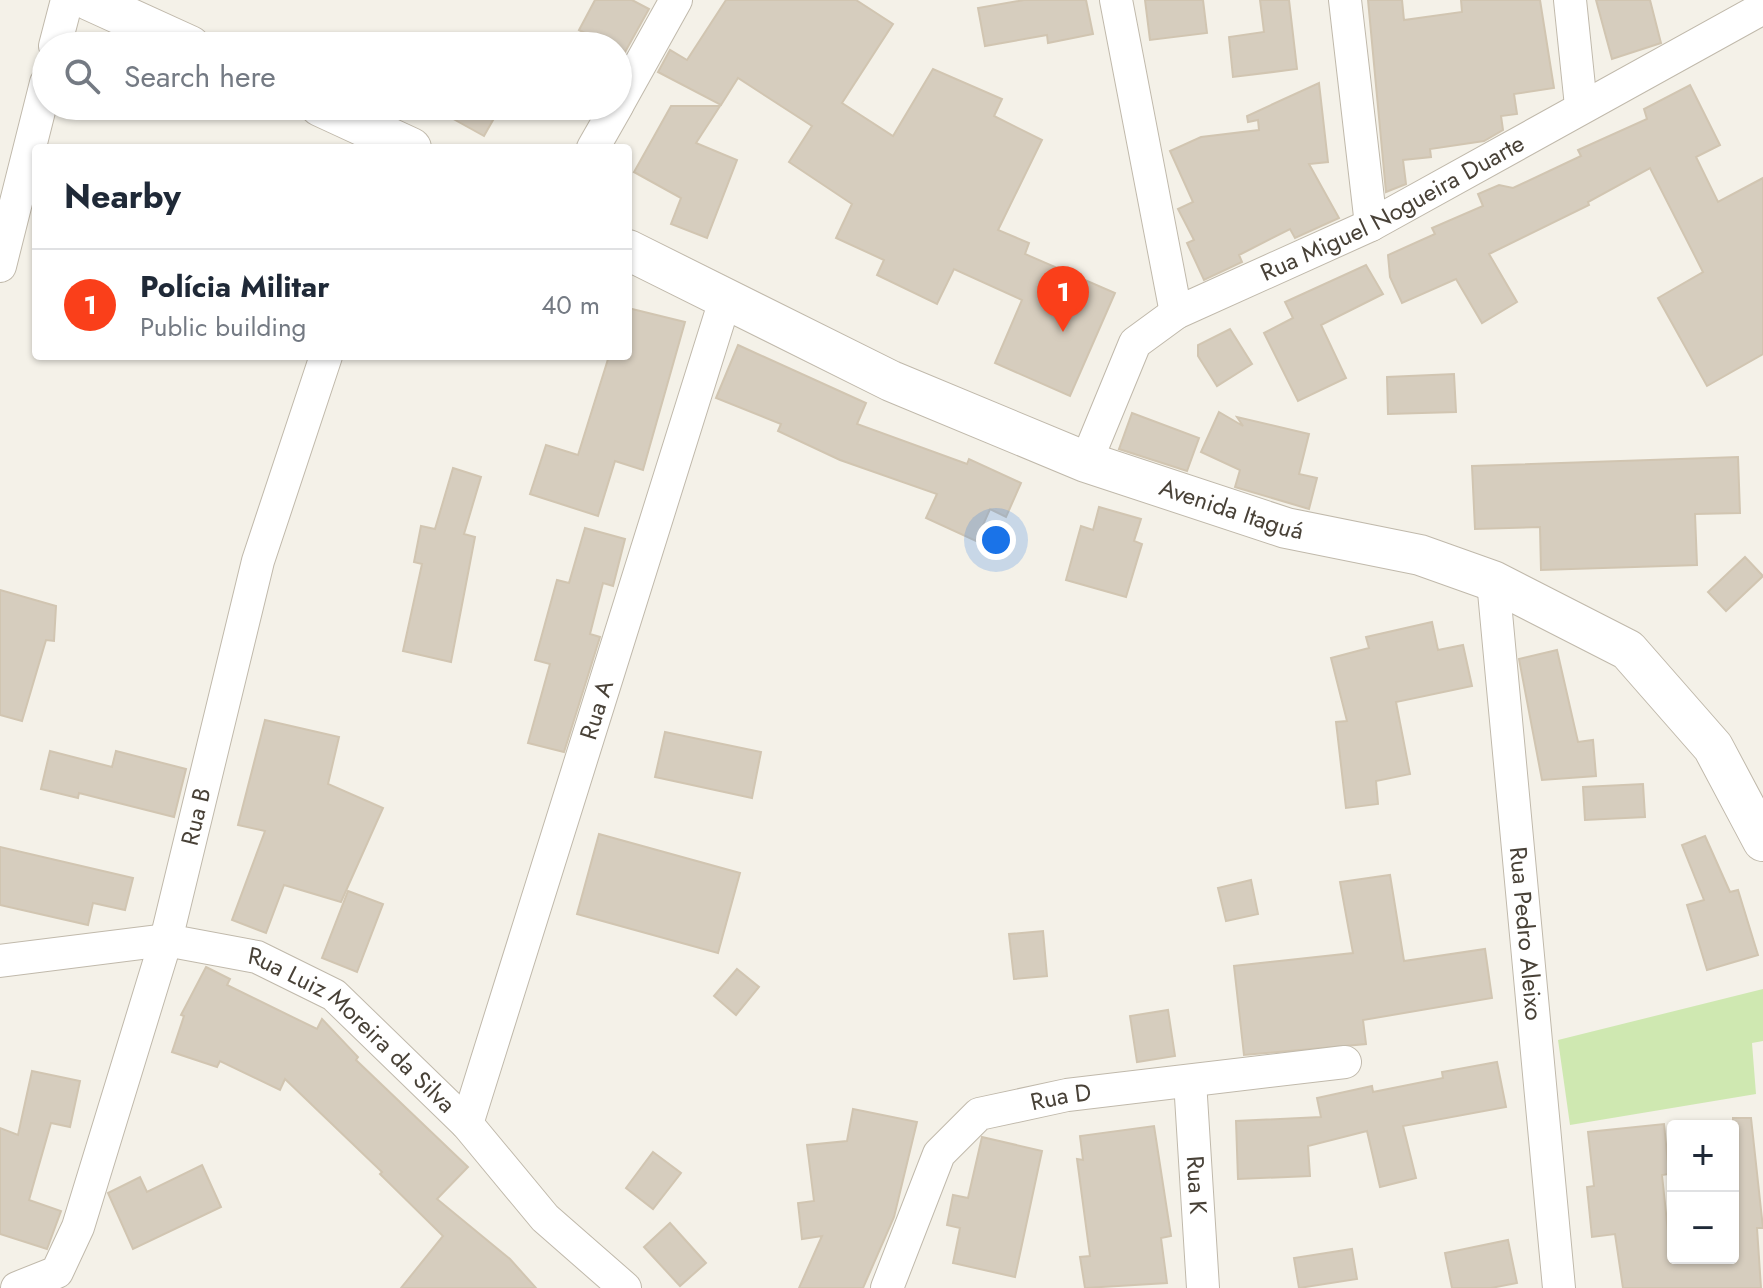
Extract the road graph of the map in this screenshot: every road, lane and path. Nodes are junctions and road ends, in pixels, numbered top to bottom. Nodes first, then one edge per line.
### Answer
1 (67, 0) edge
2 (89, 0) edge
3 (676, 0) edge
4 (1116, 0) edge
5 (1345, 0) edge
6 (1570, 0) edge
7 (1763, 8) edge
8 (59, 32) edge
9 (159, 32) edge
10 (632, 78) edge
11 (1581, 106) junction
12 (37, 120) edge
13 (350, 120) edge
14 (609, 120) edge
15 (402, 144) edge
16 (595, 144) edge
17 (1371, 225) junction
18 (632, 252) edge
19 (0, 266) edge
20 (726, 297) junction
21 (1176, 313) junction
22 (325, 360) edge
23 (1086, 462) junction
24 (1493, 581) junction
25 (1763, 841) edge
26 (166, 940) junction
27 (0, 961) edge
28 (1345, 1062) dead end
29 (1190, 1081) junction
30 (467, 1124) junction
31 (17, 1288) edge
32 (625, 1288) edge
33 (887, 1288) edge
34 (1203, 1288) edge
35 (1559, 1288) edge

1 - 8 street
2 - 9 street
3 - 10 street
4 - 21 street
5 - 17 street
6 - 11 street
7 - 11 street, Rua Miguel Nogueira Duarte
11 - 17 street, Rua Miguel Nogueira Duarte
12 - 19 street
13 - 15 street
14 - 16 street
17 - 21 street, Rua Miguel Nogueira Duarte
18 - 20 street, Avenida Itaguá
20 - 23 street, Avenida Itaguá
20 - 30 street, Rua A
21 - 23 street, Rua Miguel Nogueira Duarte
22 - 26 street, Rua B
23 - 24 street, Avenida Itaguá
24 - 25 street, Avenida Itaguá
24 - 35 street, Rua Pedro Aleixo
26 - 27 street, Rua Luiz Moreira da Silva
26 - 30 street, Rua Luiz Moreira da Silva
26 - 31 street, Rua B
28 - 29 street, Rua D
29 - 33 street, Rua D
29 - 34 street, Rua K
30 - 32 street, Rua Luiz Moreira da Silva

